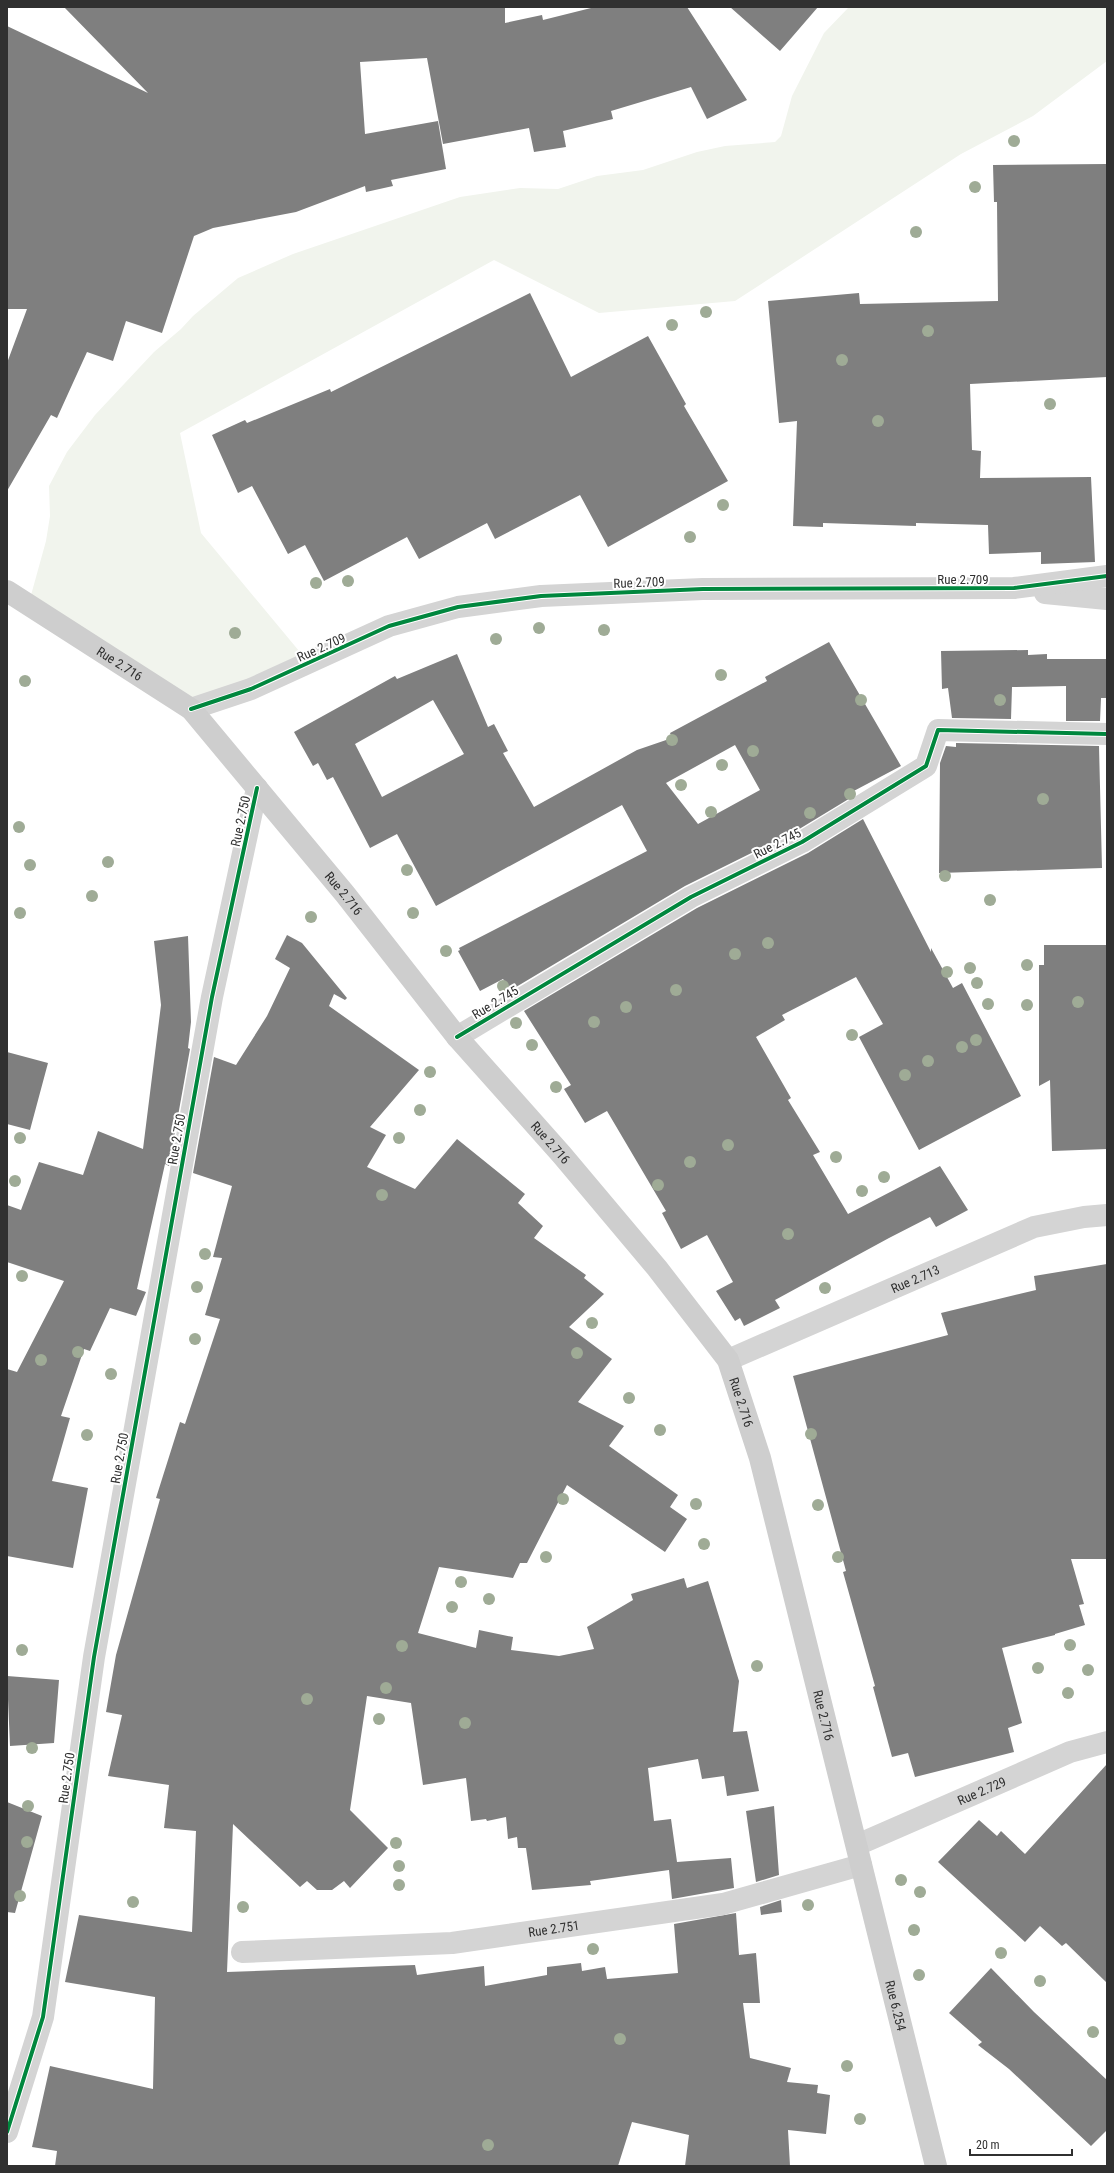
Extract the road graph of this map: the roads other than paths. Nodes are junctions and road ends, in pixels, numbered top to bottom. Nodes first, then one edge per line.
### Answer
1 (1107, 576) edge
2 (1014, 588) junction
3 (7, 591) edge
4 (1107, 599) edge
5 (191, 709) junction
6 (1107, 734) edge
7 (257, 788) junction
8 (457, 1037) junction
9 (1107, 1215) edge
10 (728, 1360) junction
11 (1107, 1742) edge
12 (859, 1855) junction
13 (242, 1952) dead end
14 (7, 2132) edge
15 (936, 2166) edge

1 - 2 street, Rue 2.709
2 - 4 street, Rue 2.709
2 - 5 street, Rue 2.709
3 - 5 main road, Rue 2.716
5 - 7 main road, Rue 2.716
6 - 8 street, Rue 2.745
7 - 8 main road, Rue 2.716
7 - 14 street, Rue 2.750
8 - 10 main road, Rue 2.716
9 - 10 street, Rue 2.713
10 - 12 main road, Rue 2.716
11 - 12 street, Rue 2.729
12 - 13 street, Rue 2.751
12 - 15 main road, Rue 6.254

